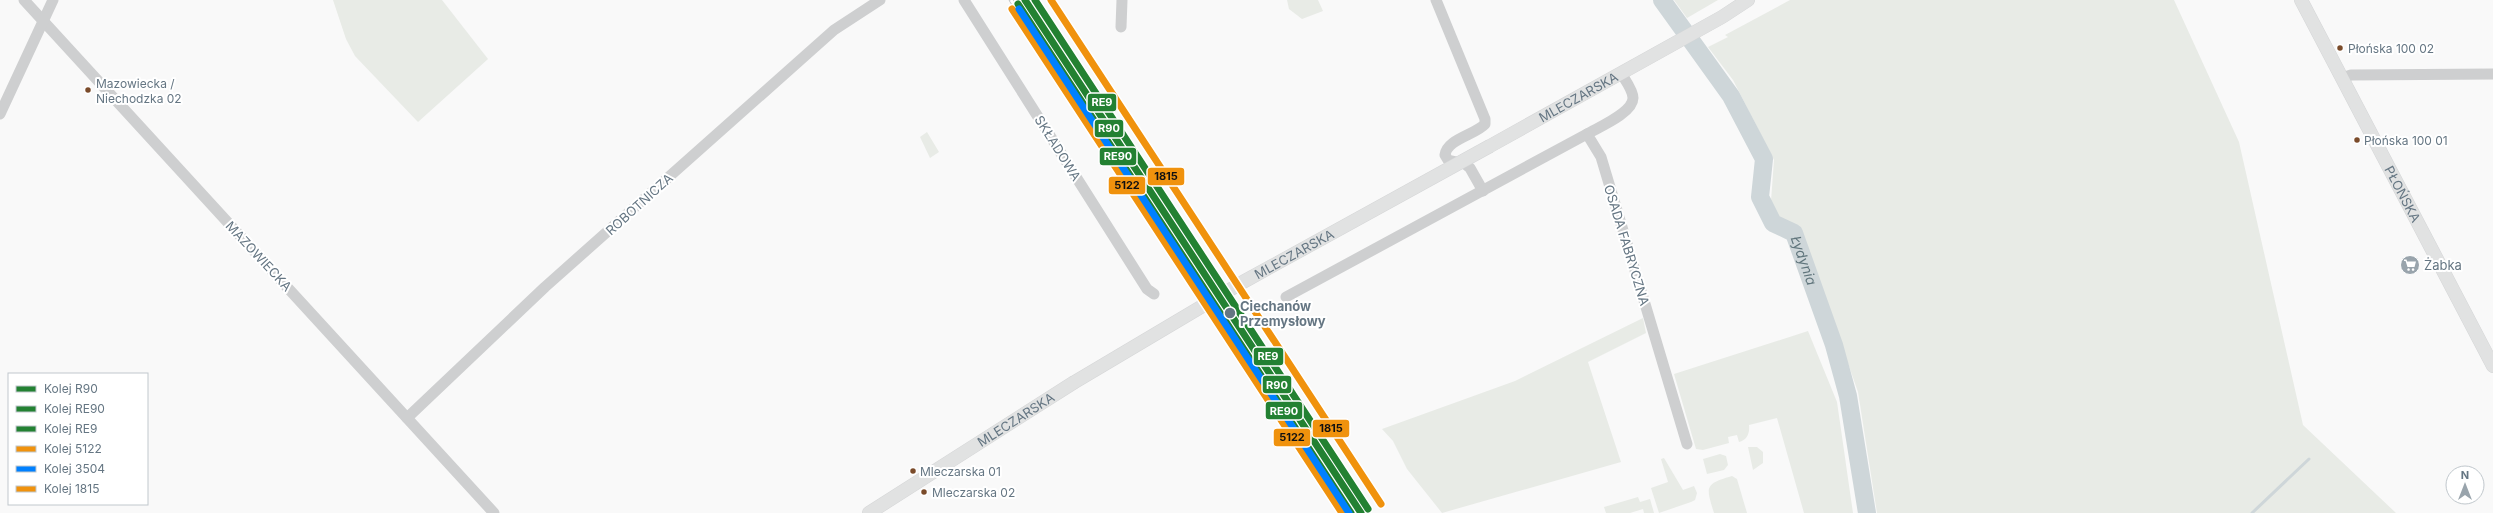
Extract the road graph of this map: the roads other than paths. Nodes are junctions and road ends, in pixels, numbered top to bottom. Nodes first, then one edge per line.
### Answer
1 (24, 0) edge
2 (52, 0) edge
3 (880, 0) edge
4 (964, 0) edge
5 (1122, 0) edge
6 (1436, 0) edge
7 (1748, 0) edge
8 (1758, 0) edge
9 (2301, 0) edge
10 (1722, 17) junction
11 (42, 21) junction
12 (1121, 27) dead end
13 (1621, 73) junction
14 (2493, 74) edge
15 (2342, 78) junction
16 (0, 114) edge
17 (1588, 134) junction
18 (1483, 191) junction
19 (1154, 294) dead end
20 (1286, 297) dead end
21 (2493, 366) edge
22 (407, 418) junction
23 (1687, 444) dead end
24 (887, 500) junction
25 (494, 513) edge
26 (861, 513) edge
27 (869, 513) edge

1 - 11 street, MAZOWIECKA
2 - 11 street
3 - 22 street, ROBOTNICZA
4 - 19 street, SKŁADOWA
5 - 12 street
6 - 18 street
7 - 10 main road
8 - 10 main road
9 - 15 main road, PŁOŃSKA
10 - 13 main road, MLECZARSKA
11 - 16 street
11 - 22 street, MAZOWIECKA
13 - 17 street
13 - 24 main road, MLECZARSKA, bridge
14 - 15 street
15 - 21 main road, PŁOŃSKA
17 - 18 street
17 - 23 street, OSADA FABRYCZNA
18 - 20 street
22 - 25 street, MAZOWIECKA
24 - 26 main road, MLECZARSKA
24 - 27 main road, MLECZARSKA

